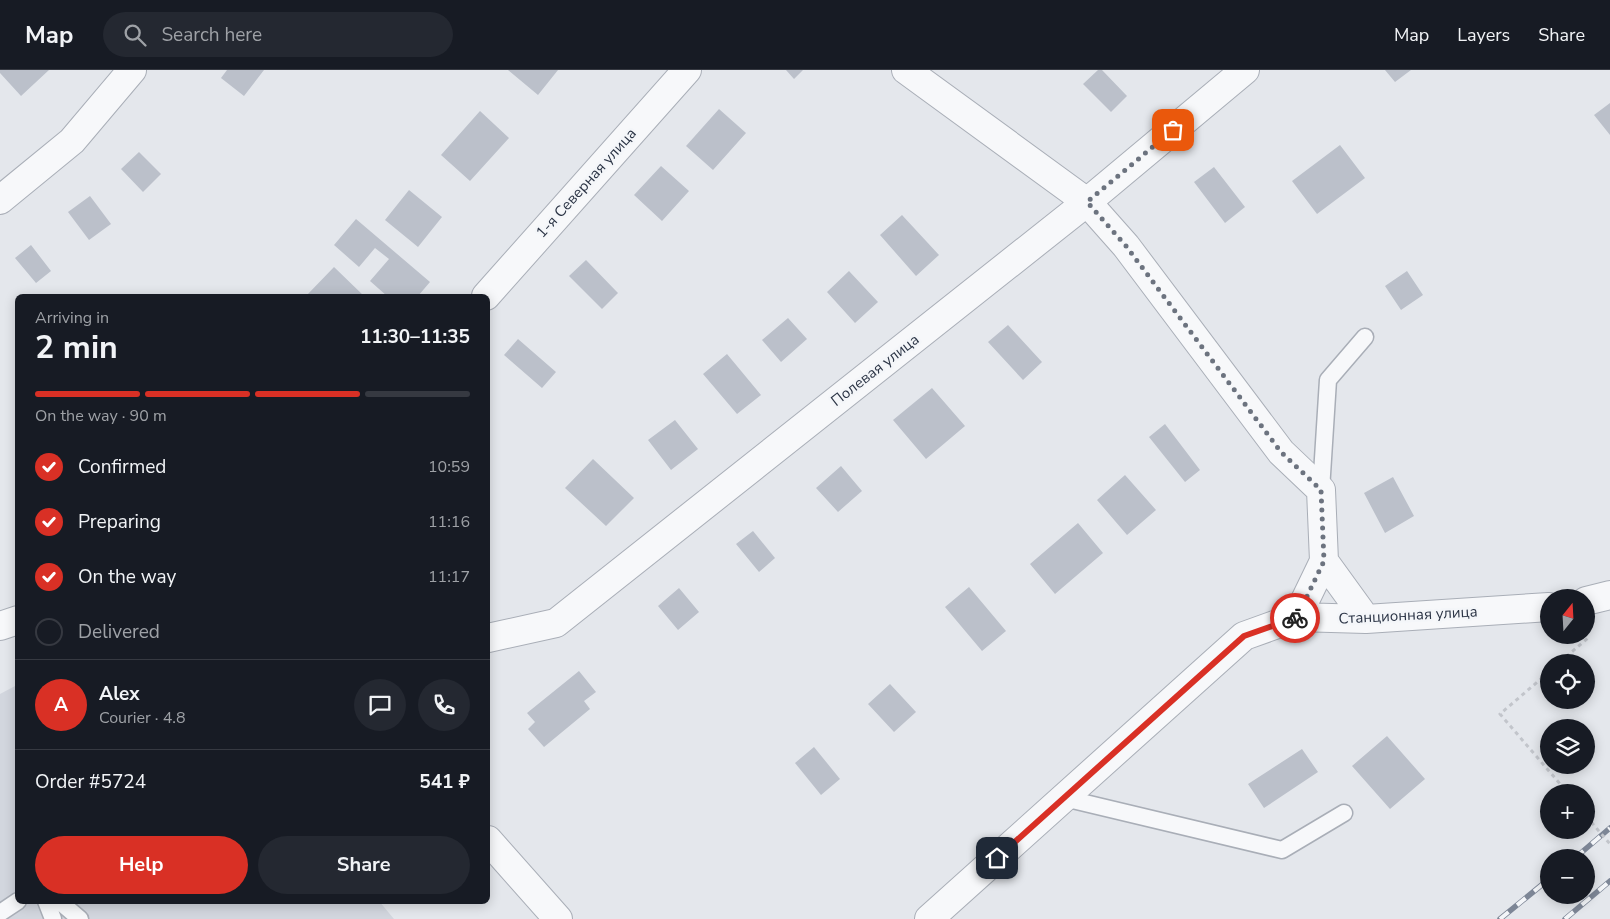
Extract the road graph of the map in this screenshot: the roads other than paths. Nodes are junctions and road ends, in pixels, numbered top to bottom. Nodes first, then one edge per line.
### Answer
1 (132, 70) edge
2 (687, 70) edge
3 (906, 70) edge
4 (1246, 70) edge
5 (0, 200) edge
6 (1087, 202) junction
7 (488, 294) edge
8 (1365, 337) dead end
9 (1321, 490) junction
10 (1324, 561) junction
11 (1610, 595) edge
12 (1595, 599) edge
13 (1540, 608) edge
14 (1297, 617) junction
15 (1366, 619) junction
16 (15, 621) edge
17 (0, 626) edge
18 (490, 638) edge
19 (1064, 798) junction
20 (1344, 813) dead end
21 (490, 842) edge
22 (15, 903) edge
23 (47, 904) edge
24 (62, 904) edge
25 (0, 913) edge
26 (52, 919) edge
27 (80, 919) edge
28 (558, 919) edge
29 (929, 919) edge

1 - 5 street
2 - 7 street, 1-я Северная улица
3 - 6 street
4 - 6 street, Полевая улица
6 - 9 street
6 - 18 street, Полевая улица
8 - 9 lane
9 - 10 street
10 - 14 street
10 - 15 street
11 - 12 street
13 - 15 street, Станционная улица
14 - 15 street, Станционная улица
14 - 19 street, Станционная улица
16 - 17 street
19 - 20 lane
19 - 29 street, Станционная улица
21 - 28 street
22 - 25 lane
23 - 26 lane
24 - 27 lane

